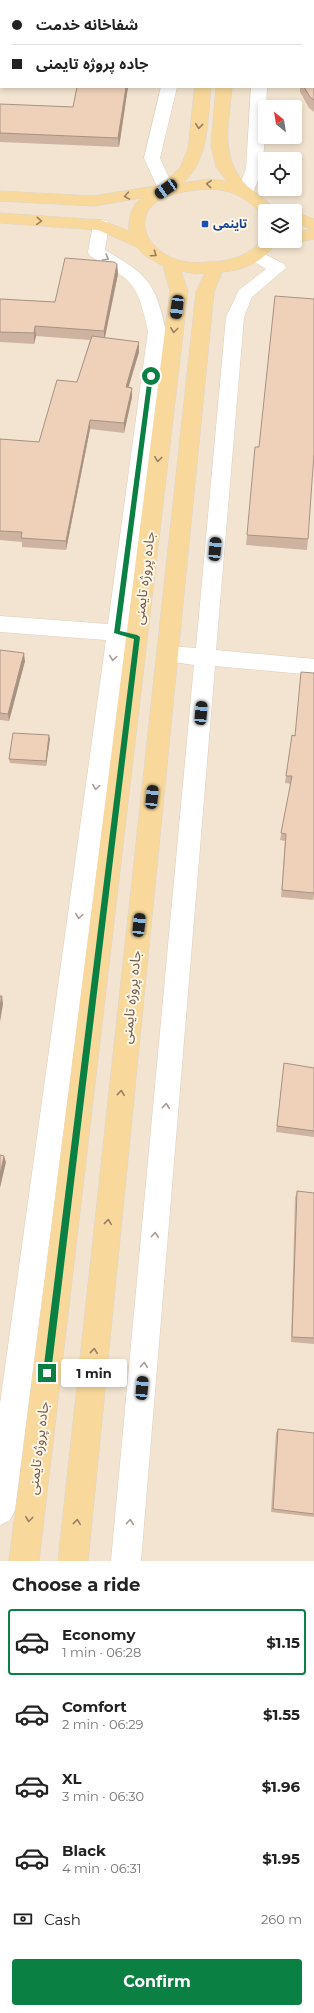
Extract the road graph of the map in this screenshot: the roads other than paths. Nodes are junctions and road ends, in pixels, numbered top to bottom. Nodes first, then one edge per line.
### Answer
1 (170, 88) edge
2 (202, 88) edge
3 (224, 88) edge
4 (259, 88) edge
5 (166, 189) junction
6 (245, 192) junction
7 (0, 196) edge
8 (261, 204) edge
9 (0, 218) edge
10 (302, 220) edge
11 (101, 224) junction
12 (314, 224) edge
13 (314, 234) edge
14 (302, 237) edge
15 (140, 242) junction
16 (263, 248) edge
17 (269, 248) edge
18 (170, 264) junction
19 (215, 269) junction
20 (0, 624) edge
21 (127, 635) junction
22 (167, 654) junction
23 (205, 658) junction
24 (314, 667) edge
25 (0, 1510) edge
26 (24, 1561) edge
27 (72, 1561) edge
28 (126, 1561) edge

1 - 5 street
2 -> 5 main road
3 - 6 main road
4 - 6 street
6 -> 5 main road
5 -> 7 main road
5 - 15 main road
6 - 8 main road
9 -> 11 main road
10 - 12 main road
11 - 15 main road
11 -> 21 street
13 - 14 main road
15 -> 18 main road
16 - 19 main road
17 - 23 street
18 - 19 main road
18 -> 21 main road, جاده پروژه تایمنی
19 - 22 main road, جاده پروژه تایمنی
20 - 21 street
21 -> 25 street
21 -> 26 main road, جاده پروژه تایمنی
22 - 23 street
27 -> 22 main road, جاده پروژه تایمنی
23 - 24 street
28 -> 23 street

